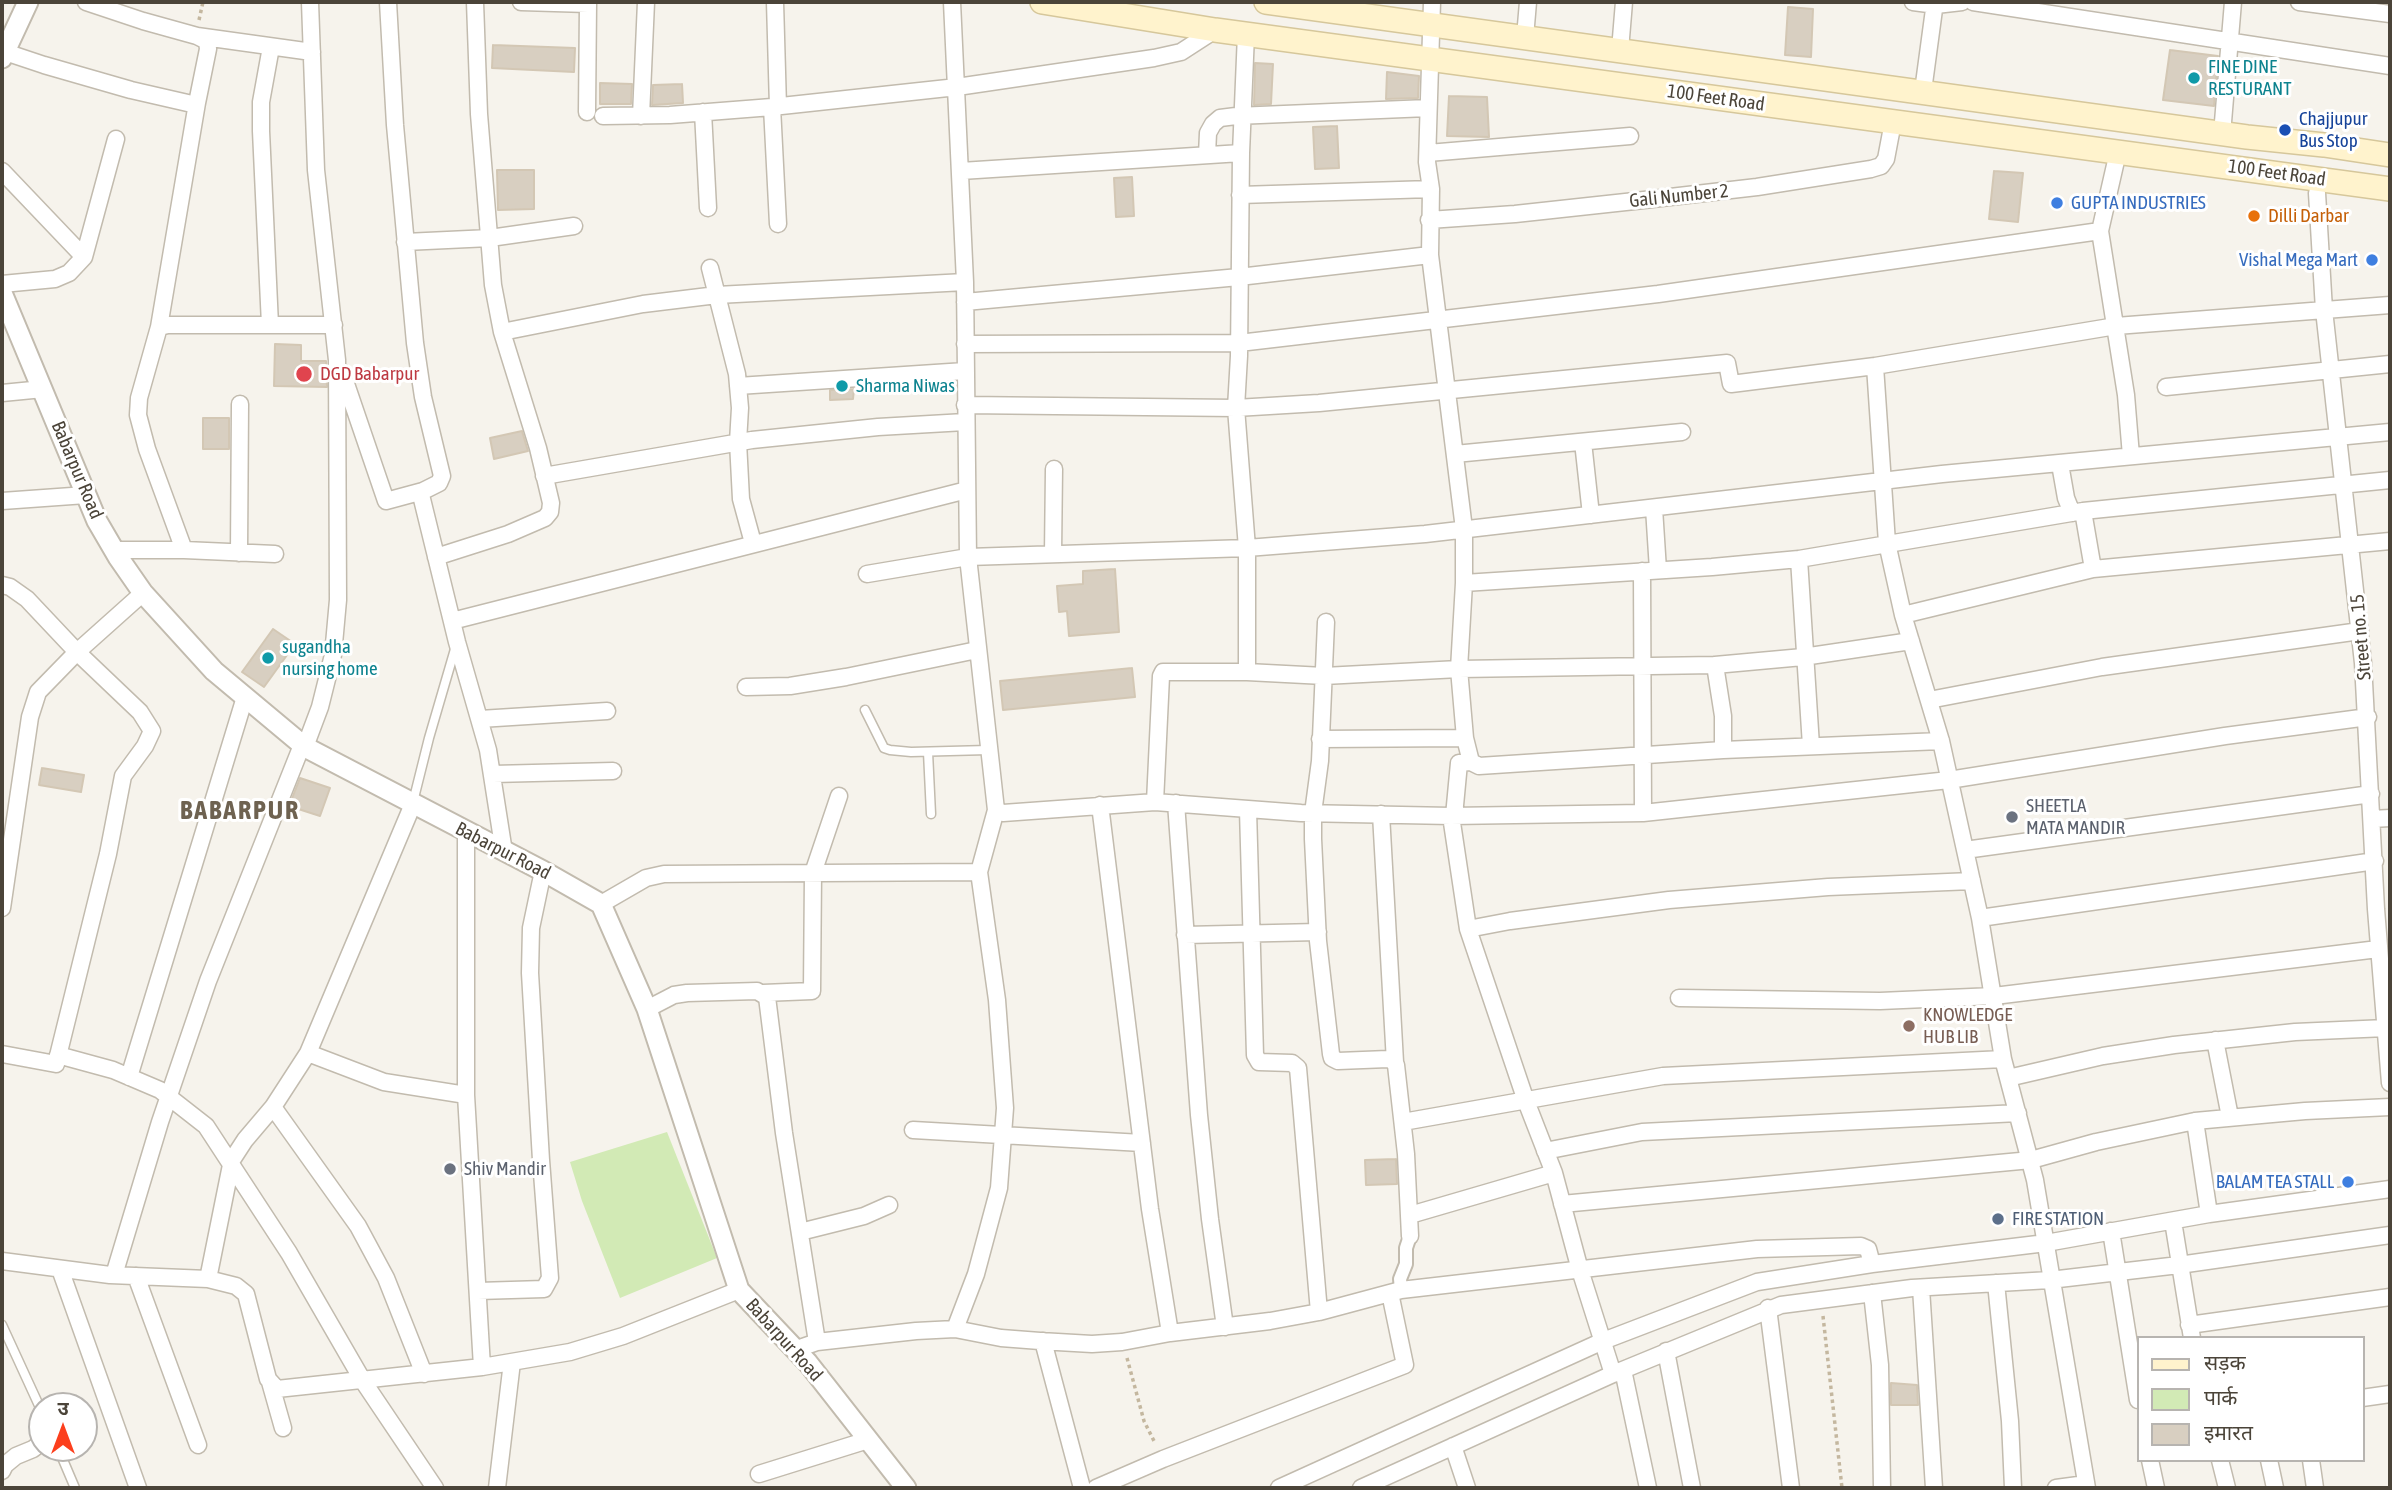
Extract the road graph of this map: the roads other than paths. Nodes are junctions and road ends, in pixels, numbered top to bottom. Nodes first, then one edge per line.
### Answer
1 (27, 2) edge
2 (86, 2) edge
3 (310, 2) edge
4 (388, 2) edge
5 (475, 2) edge
6 (521, 2) edge
7 (646, 2) edge
8 (775, 2) edge
9 (952, 2) edge
10 (1041, 2) edge
11 (1266, 2) edge
12 (1432, 2) edge
13 (1528, 2) edge
14 (1624, 2) edge
15 (1913, 2) edge
16 (1962, 2) edge
17 (1973, 2) edge
18 (2233, 2) edge
19 (2299, 2) edge
20 (1936, 3) edge
21 (1353, 8) edge
22 (2390, 14) edge
23 (1430, 26) junction
24 (1215, 30) junction
25 (1246, 34) junction
26 (197, 36) junction
27 (1525, 37) junction
28 (2232, 40) junction
29 (271, 47) junction
30 (1620, 50) junction
31 (312, 52) junction
32 (3, 55) edge
33 (1431, 59) junction
34 (2390, 66) edge
35 (957, 87) junction
36 (1923, 91) junction
37 (197, 103) junction
38 (775, 107) junction
39 (1428, 108) junction
40 (587, 111) dead end
41 (703, 113) junction
42 (603, 116) dead end
43 (641, 116) junction
44 (1242, 116) junction
45 (1893, 122) junction
46 (1918, 125) junction
47 (2222, 134) junction
48 (1630, 136) dead end
49 (116, 139) dead end
50 (2118, 152) junction
51 (1241, 153) junction
52 (1428, 153) junction
53 (1207, 155) junction
54 (2390, 155) edge
55 (2, 171) edge
56 (961, 171) junction
57 (1431, 189) junction
58 (2390, 189) edge
59 (2317, 193) dead end
60 (1240, 195) junction
61 (708, 208) dead end
62 (1429, 220) junction
63 (778, 224) dead end
64 (574, 226) dead end
65 (2100, 230) junction
66 (489, 238) junction
67 (405, 242) junction
68 (1430, 254) junction
69 (84, 257) junction
70 (710, 268) dead end
71 (1239, 277) junction
72 (965, 282) junction
73 (2, 284) edge
74 (2, 293) edge
75 (717, 295) junction
76 (965, 303) junction
77 (2390, 305) edge
78 (2324, 310) junction
79 (1440, 320) junction
80 (270, 325) junction
81 (334, 325) junction
82 (2116, 326) junction
83 (159, 327) junction
84 (502, 332) junction
85 (1239, 343) junction
86 (965, 344) junction
87 (337, 360) junction
88 (2390, 364) edge
89 (1875, 366) junction
90 (2331, 370) junction
91 (965, 371) junction
92 (738, 386) junction
93 (2166, 387) dead end
94 (43, 389) junction
95 (1448, 390) junction
96 (2, 393) edge
97 (240, 404) dead end
98 (1236, 408) junction
99 (965, 414) junction
100 (1682, 432) dead end
101 (2390, 432) edge
102 (2338, 438) junction
103 (738, 442) junction
104 (1583, 442) junction
105 (1455, 454) junction
106 (2131, 456) junction
107 (2060, 464) junction
108 (1054, 468) dead end
109 (544, 476) junction
110 (2390, 480) edge
111 (1885, 481) junction
112 (2343, 485) junction
113 (967, 490) junction
114 (423, 491) junction
115 (86, 495) junction
116 (2, 501) edge
117 (1654, 508) junction
118 (2078, 512) junction
119 (1591, 515) junction
120 (1464, 530) junction
121 (2390, 541) edge
122 (753, 543) junction
123 (1888, 543) junction
124 (2351, 545) junction
125 (1247, 548) junction
126 (114, 550) junction
127 (184, 550) junction
128 (239, 552) junction
129 (275, 554) dead end
130 (1053, 554) junction
131 (436, 557) junction
132 (968, 557) junction
133 (1798, 559) junction
134 (2093, 569) junction
135 (1650, 571) junction
136 (867, 574) dead end
137 (1464, 583) junction
138 (4, 589) edge
139 (143, 593) junction
140 (1903, 615) junction
141 (452, 621) junction
142 (1326, 622) dead end
143 (2360, 631) junction
144 (1912, 641) junction
145 (457, 642) junction
146 (977, 650) junction
147 (77, 652) junction
148 (1803, 657) junction
149 (1715, 665) junction
150 (1643, 666) junction
151 (1459, 669) junction
152 (1247, 671) junction
153 (1324, 676) junction
154 (746, 687) dead end
155 (245, 697) junction
156 (1929, 700) junction
157 (865, 710) dead end
158 (607, 711) dead end
159 (2368, 717) junction
160 (480, 719) junction
161 (1465, 738) junction
162 (1320, 739) junction
163 (1941, 741) junction
164 (304, 746) junction
165 (1811, 746) junction
166 (988, 750) junction
167 (1723, 750) junction
168 (928, 752) junction
169 (1644, 755) junction
170 (1471, 762) junction
171 (613, 771) dead end
172 (493, 774) junction
173 (1949, 780) junction
174 (2371, 794) junction
175 (839, 796) dead end
176 (1155, 802) junction
177 (1176, 803) junction
178 (413, 804) junction
179 (1100, 805) junction
180 (996, 810) junction
181 (1248, 810) junction
182 (1313, 813) junction
183 (1643, 813) junction
184 (931, 814) dead end
185 (1381, 814) junction
186 (1452, 816) junction
187 (2390, 818) edge
188 (2372, 819) junction
189 (466, 832) junction
190 (1965, 850) junction
191 (504, 852) junction
192 (2375, 860) junction
193 (543, 871) junction
194 (979, 872) junction
195 (813, 873) junction
196 (1972, 881) junction
197 (2383, 889) edge
198 (601, 904) junction
199 (2, 908) edge
200 (1980, 918) junction
201 (1468, 929) junction
202 (1318, 932) junction
203 (1250, 933) junction
204 (1185, 935) junction
205 (2378, 949) junction
206 (763, 993) junction
207 (2386, 993) edge
208 (1994, 996) junction
209 (1679, 998) dead end
210 (646, 1009) junction
211 (2386, 1028) junction
212 (2215, 1040) junction
213 (308, 1052) junction
214 (2, 1055) edge
215 (58, 1055) junction
216 (2003, 1059) junction
217 (1395, 1062) junction
218 (129, 1077) junction
219 (2008, 1079) junction
220 (2390, 1083) edge
221 (466, 1095) junction
222 (169, 1096) junction
223 (1526, 1101) junction
224 (273, 1107) junction
225 (2390, 1107) edge
226 (2018, 1112) junction
227 (2230, 1117) junction
228 (2195, 1121) junction
229 (1403, 1122) junction
230 (913, 1130) dead end
231 (1004, 1136) junction
232 (1142, 1143) junction
233 (1545, 1151) junction
234 (2031, 1160) junction
235 (231, 1164) junction
236 (1554, 1173) junction
237 (2390, 1189) edge
238 (1562, 1204) junction
239 (889, 1205) dead end
240 (2209, 1214) junction
241 (1410, 1215) junction
242 (2173, 1222) junction
243 (800, 1231) junction
244 (2110, 1231) junction
245 (2390, 1235) edge
246 (1410, 1236) joint
247 (2046, 1243) junction
248 (2, 1261) edge
249 (1872, 1264) junction
250 (2179, 1265) junction
251 (60, 1269) junction
252 (1580, 1270) junction
253 (2117, 1271) junction
254 (114, 1275) junction
255 (136, 1276) junction
256 (208, 1279) junction
257 (2050, 1280) junction
258 (1996, 1283) junction
259 (1921, 1288) junction
260 (739, 1290) junction
261 (478, 1291) junction
262 (1396, 1291) junction
263 (1872, 1293) junction
264 (2390, 1297) edge
265 (1768, 1308) junction
266 (1319, 1312) junction
267 (2, 1325) edge
268 (1225, 1326) junction
269 (955, 1329) junction
270 (2191, 1331) edge
271 (1170, 1333) junction
272 (1043, 1341) junction
273 (1603, 1341) junction
274 (817, 1342) junction
275 (794, 1350) junction
276 (1666, 1350) junction
277 (512, 1362) junction
278 (482, 1367) junction
279 (1618, 1372) junction
280 (424, 1374) junction
281 (363, 1381) junction
282 (270, 1382) junction
283 (2136, 1388) edge
284 (33, 1392) edge
285 (2390, 1394) edge
286 (2364, 1398) edge
287 (283, 1428) dead end
288 (867, 1440) junction
289 (198, 1445) dead end
290 (1452, 1447) junction
291 (28, 1451) edge
292 (64, 1462) edge
293 (2150, 1462) edge
294 (2220, 1462) edge
295 (2269, 1462) edge
296 (2311, 1462) edge
297 (2, 1471) edge
298 (759, 1474) dead end
299 (2086, 1486) edge
300 (75, 1488) edge
301 (138, 1488) edge
302 (435, 1488) edge
303 (497, 1488) edge
304 (905, 1488) edge
305 (1082, 1488) edge
306 (1096, 1488) edge
307 (1279, 1488) edge
308 (1361, 1488) edge
309 (1467, 1488) edge
310 (1648, 1488) edge
311 (1692, 1488) edge
312 (1791, 1488) edge
313 (1882, 1488) edge
314 (1934, 1488) edge
315 (2014, 1488) edge
316 (2056, 1488) edge
317 (2156, 1488) edge
318 (2227, 1488) edge
319 (2274, 1488) edge
320 (2315, 1488) edge

1 - 32 street
2 - 26 street
3 - 31 street
4 - 67 street
5 - 66 street
6 - 40 street
7 - 43 street
8 - 38 street
9 - 35 street
10 - 24 main road, 100 Feet Road
11 - 21 main road, 100 Feet Road
12 - 23 street
13 - 27 street
14 - 30 street
15 - 20 street
16 - 20 street
17 - 28 street
18 - 28 street
19 - 22 street
20 - 36 street
21 - 23 main road, 100 Feet Road
23 - 27 main road, 100 Feet Road
23 - 33 street
24 - 25 main road, 100 Feet Road
24 - 35 street
25 - 33 main road, 100 Feet Road
25 - 44 street
26 - 29 street
26 - 37 street
27 - 30 main road, 100 Feet Road
28 - 34 street
28 - 47 street
29 - 31 street
29 - 80 street
30 - 36 main road, 100 Feet Road
31 - 81 street
32 - 37 street
33 - 39 street
33 - 45 main road, 100 Feet Road
35 - 38 street
35 - 56 street
36 - 46 main road
36 - 47 main road, 100 Feet Road
37 - 83 street
38 - 41 street
38 - 63 street
39 - 44 street
39 - 52 street
41 - 43 street
41 - 61 street
42 - 43 street
44 - 51 street
44 - 53 street
45 - 46 main road, 100 Feet Road
45 - 62 street, Gali Number 2
46 - 50 main road, 100 Feet Road
47 - 54 main road, 100 Feet Road
48 - 52 street
49 - 69 street
50 - 58 main road, 100 Feet Road
50 - 65 street
51 - 53 street
51 - 60 street
52 - 57 street
53 - 56 street
55 - 69 street
56 - 72 street
57 - 60 street
57 - 62 street
59 - 78 street, Street no. 15
60 - 71 street
62 - 68 street
64 - 66 street
65 - 79 street
65 - 82 street
66 - 67 street
66 - 84 street
67 - 114 street
68 - 71 street
68 - 79 street
69 - 73 street
70 - 75 street
71 - 76 street
71 - 85 street
72 - 75 street
72 - 76 street
74 - 94 street, Babarpur Road
75 - 84 street
75 - 92 street
76 - 86 street
77 - 78 street
78 - 82 street
78 - 90 street, Street no. 15
79 - 85 street
79 - 95 street
80 - 81 street
80 - 83 street
81 - 87 street
82 - 89 street
82 - 106 street
83 - 127 street
84 - 109 street
85 - 86 street
85 - 98 street
86 - 91 street
87 - 114 street
87 - 164 street
88 - 90 street
89 - 95 street
89 - 111 street
90 - 93 street
90 - 102 street, Street no. 15
91 - 92 street
91 - 99 street
92 - 103 street
94 - 96 street
94 - 115 street, Babarpur Road
95 - 98 street
95 - 105 street
97 - 128 street
98 - 99 street
98 - 125 street
99 - 103 street
99 - 113 street
100 - 104 street
101 - 102 street
102 - 106 street
102 - 112 street, Street no. 15
103 - 109 street
103 - 122 street
104 - 105 street
104 - 119 street
105 - 120 street
106 - 107 street
107 - 111 street
107 - 118 street
108 - 130 street
109 - 131 street
110 - 112 street
111 - 117 street
111 - 123 street
112 - 118 street
112 - 124 street, Street no. 15
113 - 122 street
113 - 132 street
114 - 131 street
115 - 116 street
115 - 126 street, Babarpur Road
117 - 119 street
117 - 135 street
118 - 123 street
118 - 134 street
119 - 120 street
120 - 125 street
120 - 137 street
121 - 124 street
122 - 141 street
123 - 133 street
123 - 140 street
124 - 134 street
124 - 143 street, Street no. 15
125 - 130 street
125 - 152 street
126 - 127 street
126 - 139 street, Babarpur Road
127 - 128 street
128 - 129 street
130 - 132 street
131 - 141 street
132 - 136 street
132 - 146 street
133 - 135 street
133 - 148 street
134 - 140 street
135 - 137 street
135 - 150 street
137 - 151 street
138 - 147 street
139 - 147 street
139 - 155 street, Babarpur Road
140 - 144 street
141 - 145 street
142 - 153 street
143 - 156 street
143 - 159 street, Street no. 15
144 - 148 street
144 - 156 street
145 - 160 street
145 - 178 lane
146 - 154 street
146 - 166 street
147 - 199 street
147 - 215 street
148 - 149 street
148 - 165 street
149 - 150 street
149 - 167 street
150 - 151 street
150 - 169 street
151 - 153 street
151 - 161 street
152 - 153 street
152 - 176 street
153 - 162 street
155 - 164 street, Babarpur Road
155 - 218 street
156 - 163 street
157 - 168 lane
158 - 160 street
159 - 173 street
159 - 174 street, Street no. 15
160 - 172 street
161 - 162 street
161 - 170 street
162 - 182 street
163 - 165 street
163 - 173 street
164 - 178 street, Babarpur Road
164 - 222 street
165 - 167 street
166 - 168 lane
166 - 180 street
167 - 169 street
168 - 184 lane
169 - 170 street
169 - 183 street
170 - 186 street
171 - 172 street
172 - 191 street
173 - 183 street
173 - 190 street
174 - 188 street, Street no. 15
174 - 190 street
175 - 195 street
176 - 177 street
176 - 179 street
177 - 181 street
177 - 204 street
178 - 189 street, Babarpur Road
178 - 213 street
179 - 180 street
179 - 232 street
180 - 194 street
181 - 182 street
181 - 203 street
182 - 185 street
182 - 202 street
183 - 186 street
185 - 186 street
185 - 217 street
186 - 201 street
187 - 188 street
188 - 192 street, Street no. 15
189 - 191 street, Babarpur Road
189 - 221 street
190 - 196 street
191 - 193 street, Babarpur Road
192 - 197 street, Street no. 15
192 - 200 street
193 - 198 street, Babarpur Road
193 - 261 street
194 - 195 street
194 - 231 street
195 - 198 street
195 - 206 street
196 - 200 street
196 - 201 street
197 - 205 street, Street no. 15
198 - 210 street, Babarpur Road
200 - 208 street
201 - 223 street
202 - 203 street
202 - 217 street
203 - 204 street
203 - 266 street
204 - 268 street
205 - 207 street, Street no. 15
205 - 208 street
206 - 210 street
206 - 243 street
207 - 211 street, Street no. 15
208 - 209 street
208 - 216 street
210 - 260 street, Babarpur Road
211 - 212 street
211 - 220 street, Street no. 15
212 - 219 street
212 - 227 street
213 - 221 street
213 - 224 street
214 - 215 street
215 - 218 street
216 - 219 street
216 - 223 street
217 - 229 street
218 - 222 street
219 - 226 street
221 - 261 street
222 - 235 street
222 - 254 street
223 - 229 street
223 - 233 street
224 - 235 street
224 - 280 street
225 - 227 street
226 - 233 street
226 - 234 street
227 - 228 street
228 - 234 street
228 - 240 street
229 - 241 street
230 - 231 street
231 - 232 street
231 - 269 street
232 - 271 street
233 - 236 street
234 - 238 street
234 - 247 street
235 - 256 street
235 - 281 street
236 - 238 street
236 - 241 street
237 - 240 street
238 - 252 street
239 - 243 street
240 - 242 street
241 - 246 street
242 - 244 street
242 - 250 street
243 - 274 street
244 - 247 street
244 - 253 street
245 - 250 street
246 - 262 street
247 - 249 street
247 - 257 street
248 - 251 street
249 - 252 street
249 - 273 street
250 - 253 street
250 - 270 street
251 - 254 street
251 - 301 street
252 - 262 street
252 - 273 street
253 - 257 street
253 - 283 street
254 - 255 street
255 - 256 street
255 - 289 street
256 - 282 street
257 - 258 street
257 - 299 street
258 - 259 street
258 - 315 street
259 - 263 street
259 - 314 street
260 - 275 street, Babarpur Road
260 - 277 street
261 - 278 street
262 - 266 street
262 - 306 street
263 - 265 street
263 - 313 street
264 - 270 street
265 - 276 street
265 - 312 street
266 - 268 street
267 - 284 lane
268 - 271 street
269 - 272 street
269 - 274 street
271 - 272 street
272 - 305 street
273 - 279 street
273 - 307 street
274 - 275 street
275 - 288 street, Babarpur Road
276 - 279 street
276 - 311 street
277 - 278 street
277 - 303 street
278 - 280 street
279 - 290 street
279 - 310 street
280 - 281 street
281 - 282 street
281 - 302 street
282 - 287 street
285 - 286 street
288 - 298 street
288 - 304 street, Babarpur Road
290 - 308 street
290 - 309 street
291 - 297 street
292 - 300 lane
293 - 317 street
294 - 318 street
295 - 319 street
296 - 320 street
299 - 316 street

